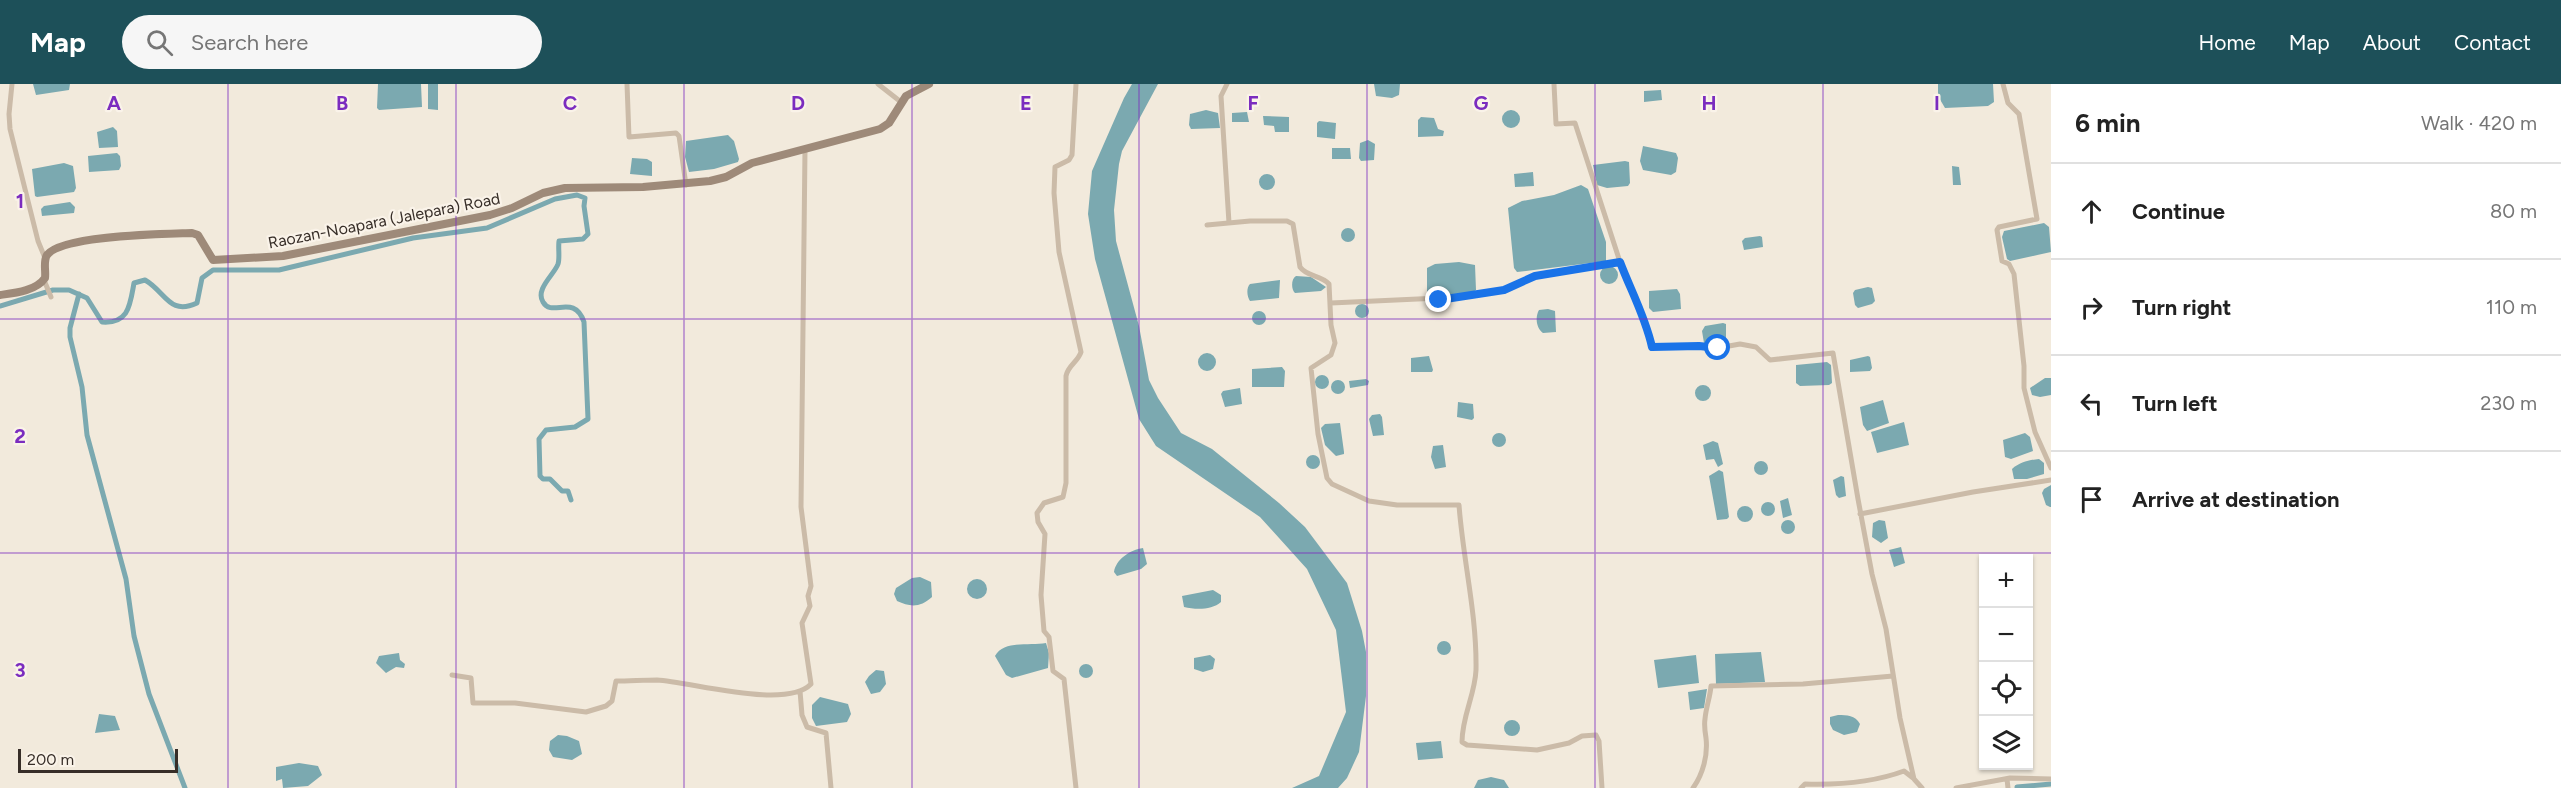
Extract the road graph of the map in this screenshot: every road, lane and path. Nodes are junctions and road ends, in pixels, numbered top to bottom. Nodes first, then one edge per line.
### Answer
1 (12, 84) edge
2 (627, 84) edge
3 (878, 84) edge
4 (929, 84) edge
5 (1076, 84) edge
6 (1227, 84) edge
7 (1554, 84) edge
8 (2003, 84) edge
9 (901, 102) junction
10 (805, 149) junction
11 (686, 185) junction
12 (1229, 223) junction
13 (1207, 225) dead end
14 (45, 258) junction
15 (1620, 262) junction
16 (46, 282) junction
17 (0, 296) edge
18 (51, 297) dead end
19 (1331, 303) junction
20 (2051, 468) edge
21 (2051, 480) edge
22 (1860, 514) junction
23 (452, 675) dead end
24 (1893, 676) junction
25 (800, 691) junction
26 (1914, 779) junction
27 (2007, 779) junction
28 (2051, 779) edge
29 (831, 788) edge
30 (1076, 788) edge
31 (1602, 788) edge
32 (1693, 788) edge
33 (1800, 788) edge
34 (1922, 788) edge
35 (1956, 788) edge
36 (2008, 788) edge

1 - 14 street
2 - 11 street
3 - 9 street
4 - 9 main road, Raozan-Noapara (Jalepara) Road
5 - 30 street
6 - 12 street
7 - 15 street
8 - 20 street
9 - 10 main road, Raozan-Noapara (Jalepara) Road
10 - 11 main road, Raozan-Noapara (Jalepara) Road
10 - 25 street
11 - 14 main road, Raozan-Noapara (Jalepara) Road
12 - 13 street
12 - 19 street
14 - 16 main road
15 - 19 street
15 - 22 street
16 - 17 main road
16 - 18 street
19 - 31 street
21 - 22 street
22 - 24 street
23 - 25 street
24 - 26 street
24 - 32 street
25 - 29 street
26 - 33 street
26 - 34 street
27 - 28 street
27 - 35 street
27 - 36 street

